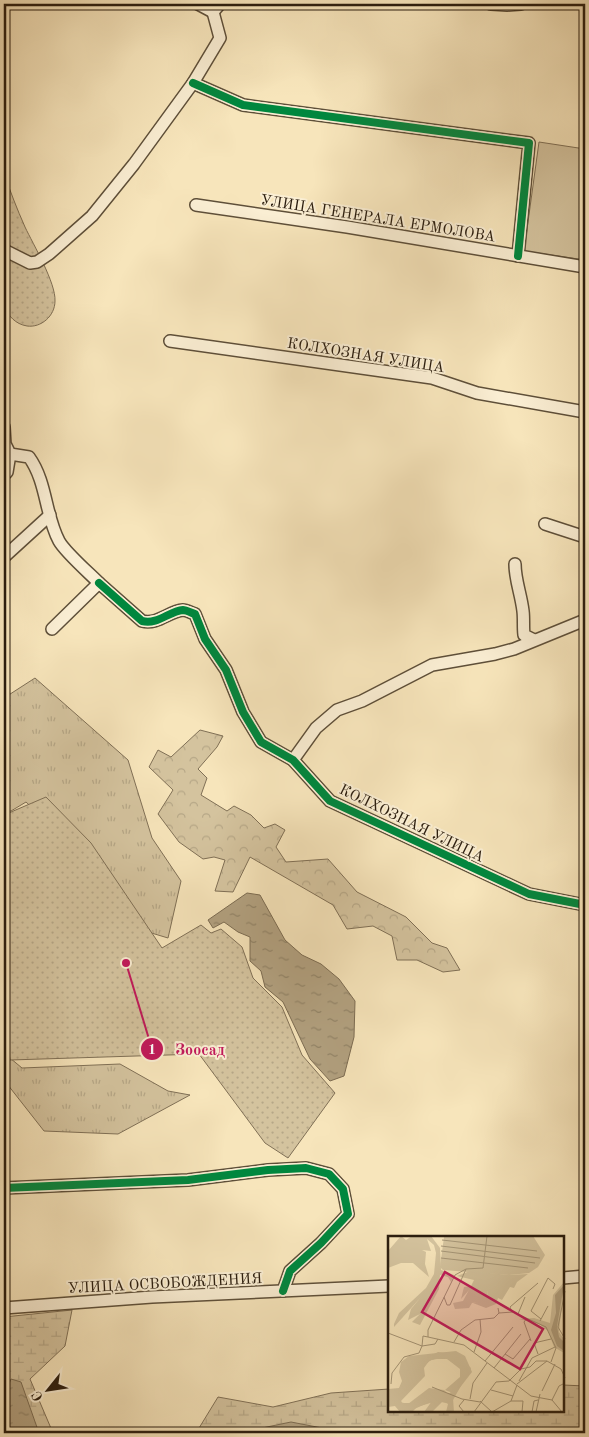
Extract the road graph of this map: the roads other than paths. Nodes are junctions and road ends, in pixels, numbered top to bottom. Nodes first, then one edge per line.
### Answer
1 (198, 4) edge
2 (491, 4) edge
3 (521, 4) edge
4 (217, 8) edge
5 (193, 83) junction
6 (196, 205) dead end
7 (4, 250) edge
8 (518, 256) junction
9 (585, 267) edge
10 (170, 341) dead end
11 (585, 412) edge
12 (4, 427) edge
13 (10, 454) junction
14 (4, 476) edge
15 (50, 515) junction
16 (545, 524) dead end
17 (585, 537) edge
18 (4, 557) edge
19 (515, 564) dead end
20 (99, 583) junction
21 (585, 620) edge
22 (52, 629) dead end
23 (534, 640) junction
24 (293, 760) junction
25 (585, 904) edge
26 (4, 1188) edge
27 (585, 1276) edge
28 (564, 1278) edge
29 (388, 1286) edge
30 (283, 1291) junction
31 (4, 1308) edge

1 - 4 street
2 - 3 street
4 - 5 street
5 - 7 street
5 - 8 street
6 - 8 street, УЛИЦА ГЕНЕРАЛА ЕРМОЛОВА
8 - 9 street, УЛИЦА ГЕНЕРАЛА ЕРМОЛОВА
10 - 11 street, КОЛХОЗНАЯ УЛИЦА
12 - 13 street
13 - 14 street
13 - 15 street
15 - 18 street
15 - 20 street
16 - 17 street
19 - 23 street
20 - 22 street
20 - 24 street, КОЛХОЗНАЯ УЛИЦА
21 - 23 street
23 - 24 street
24 - 25 street, КОЛХОЗНАЯ УЛИЦА
26 - 30 street
27 - 28 street
29 - 30 street, УЛИЦА ОСВОБОЖДЕНИЯ
30 - 31 street, УЛИЦА ОСВОБОЖДЕНИЯ

